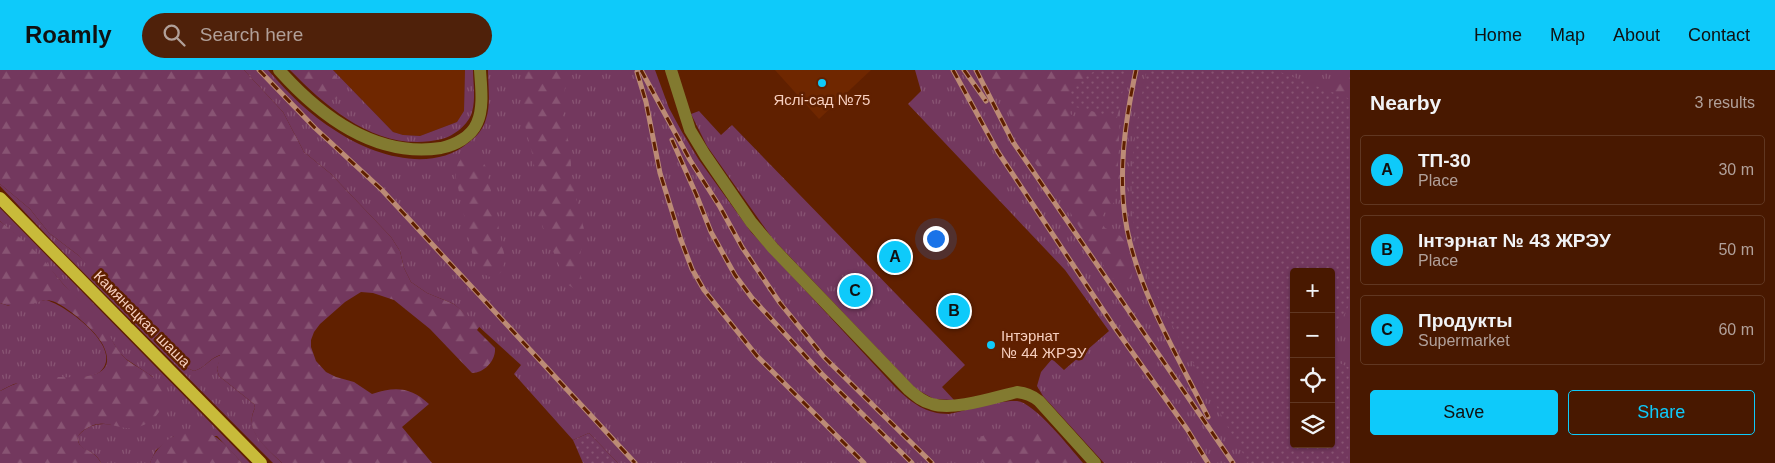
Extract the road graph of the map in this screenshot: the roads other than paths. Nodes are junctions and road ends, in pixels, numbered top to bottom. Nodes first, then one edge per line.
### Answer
1 (280, 70) edge
2 (480, 70) edge
3 (671, 70) edge
4 (0, 198) edge
5 (261, 463) edge
6 (1095, 463) edge

1 - 2 street
3 - 6 street
4 - 5 main road, Камянецкая шаша

